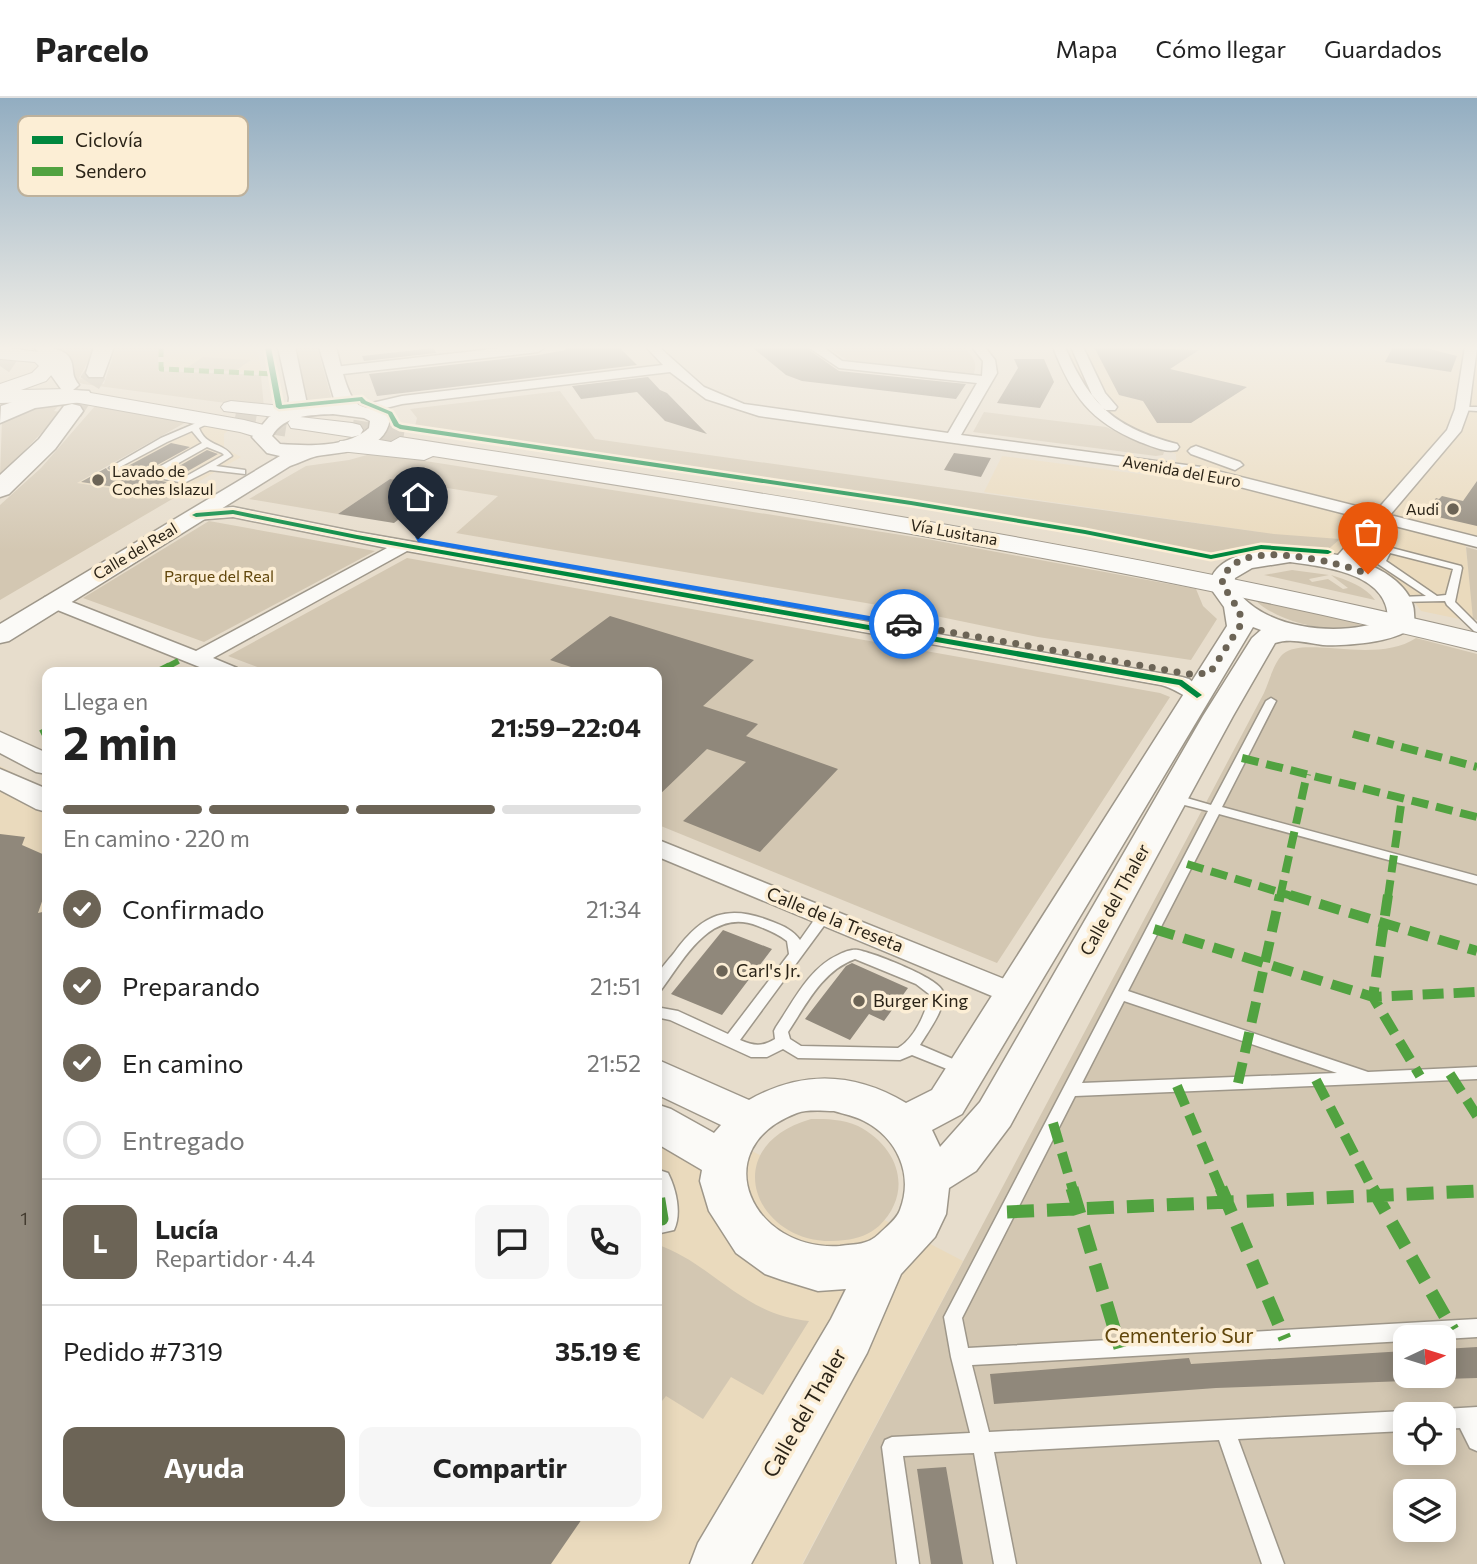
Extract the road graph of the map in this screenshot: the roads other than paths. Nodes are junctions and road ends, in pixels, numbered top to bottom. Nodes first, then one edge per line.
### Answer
1 (62, 415) tunnel mouth
2 (165, 415) edge
3 (235, 415) edge
4 (281, 415) tunnel mouth
5 (296, 415) edge
6 (352, 415) edge
7 (369, 415) edge
8 (780, 415) edge
9 (965, 415) edge
10 (1100, 415) edge
11 (1123, 415) edge
12 (1465, 415) edge
13 (240, 416) tunnel mouth
14 (295, 419) junction
15 (204, 424) junction
16 (358, 427) junction
17 (952, 438) junction
18 (269, 441) junction
19 (207, 444) junction
20 (1182, 448) junction
21 (309, 452) junction
22 (208, 467) junction
23 (1171, 467) junction
24 (242, 472) junction
25 (151, 475) junction
26 (723, 484) junction
27 (685, 488) junction
28 (0, 489) edge
29 (1399, 495) junction
30 (223, 499) junction
31 (196, 515) junction
32 (1381, 517) junction
33 (1477, 542) edge
34 (405, 545) junction
35 (1340, 564) junction
36 (1228, 587) junction
37 (1450, 598) junction
38 (1436, 599) junction
39 (52, 601) junction
40 (1402, 612) junction
41 (0, 617) edge
42 (1477, 630) edge
43 (1299, 632) junction
44 (0, 635) edge
45 (1477, 642) edge
46 (197, 659) junction
47 (217, 667) edge
48 (1203, 684) junction
49 (1271, 701) dead end
50 (0, 741) edge
51 (42, 762) edge
52 (0, 778) edge
53 (1173, 798) junction
54 (42, 799) edge
55 (1216, 809) junction
56 (662, 849) edge
57 (1477, 880) edge
58 (824, 916) junction
59 (796, 954) junction
60 (662, 979) edge
61 (1014, 993) junction
62 (1120, 994) junction
63 (662, 1013) edge
64 (730, 1041) junction
65 (783, 1042) junction
66 (911, 1048) junction
67 (966, 1070) junction
68 (1477, 1073) edge
69 (1370, 1077) junction
70 (662, 1078) edge
71 (1070, 1090) junction
72 (749, 1119) junction
73 (662, 1125) edge
74 (903, 1125) junction
75 (724, 1161) junction
76 (930, 1177) junction
77 (884, 1259) junction
78 (1477, 1328) edge
79 (961, 1357) junction
80 (1471, 1418) edge
81 (1393, 1422) edge
82 (1225, 1430) junction
83 (1477, 1441) edge
84 (982, 1442) junction
85 (719, 1564) edge
86 (908, 1564) edge
87 (1005, 1564) edge
88 (1273, 1564) edge

1 - 28 highway
2 - 15 main road
3 - 13 main road
4 - 14 main road
5 - 14 street
6 - 16 street
7 - 16 street
8 - 17 street, Avenida del Euro
9 - 17 street
10 - 20 street
11 - 20 street
12 - 29 street
14 - 16 main road
14 - 18 street, Calle del Real
15 - 18 main road
15 - 19 lane
15 - 25 lane
16 - 21 street
16 - 26 main road
16 - 27 main road
17 - 23 street, Avenida del Euro
18 - 21 street
18 - 24 street, Calle del Real
19 - 22 lane
19 - 25 lane
20 - 23 street
20 - 29 street
21 - 30 street, Calle del Real
22 - 24 lane
22 - 25 lane
23 - 32 street, Avenida del Euro
24 - 41 street, Calle del Real
26 - 27 main road
26 - 36 main road, Vía Lusitana
27 - 36 main road, Vía Lusitana
29 - 32 street
30 - 31 street, Calle del Real
30 - 48 street
31 - 34 street
31 - 39 street, Calle del Real
32 - 33 street, Avenida del Euro
32 - 35 street
34 - 46 street
34 - 48 street
35 - 36 street
35 - 40 street
36 - 40 main road
36 - 43 street
36 - 48 street, Calle del Thaler
37 - 38 lane
37 - 38 lane
37 - 42 lane
38 - 40 lane
39 - 44 street, Calle del Real
39 - 46 street
40 - 42 main road
40 - 43 street
40 - 45 main road
43 - 53 street, Calle del Thaler
46 - 47 street
48 - 61 street, Calle del Thaler
49 - 55 lane
50 - 51 street
52 - 54 street
53 - 55 lane
53 - 76 street, Calle del Thaler
55 - 57 lane
55 - 62 lane
56 - 58 street, Calle de la Treseta
58 - 59 lane
58 - 61 street, Calle de la Treseta
59 - 60 lane
59 - 64 lane
61 - 67 street, Calle del Thaler
62 - 69 lane
62 - 71 lane
63 - 64 lane
64 - 65 lane
65 - 66 lane
65 - 66 lane
66 - 67 lane
67 - 74 street, Calle del Thaler
68 - 69 lane
69 - 71 lane
70 - 72 street
71 - 79 lane
72 - 74 street
72 - 75 street
73 - 75 street
74 - 76 street
75 - 77 street
76 - 77 street
77 - 85 street, Calle del Thaler
78 - 79 lane
79 - 84 lane
80 - 83 lane
81 - 82 lane
82 - 84 lane
82 - 88 lane
84 - 86 lane
84 - 87 lane

